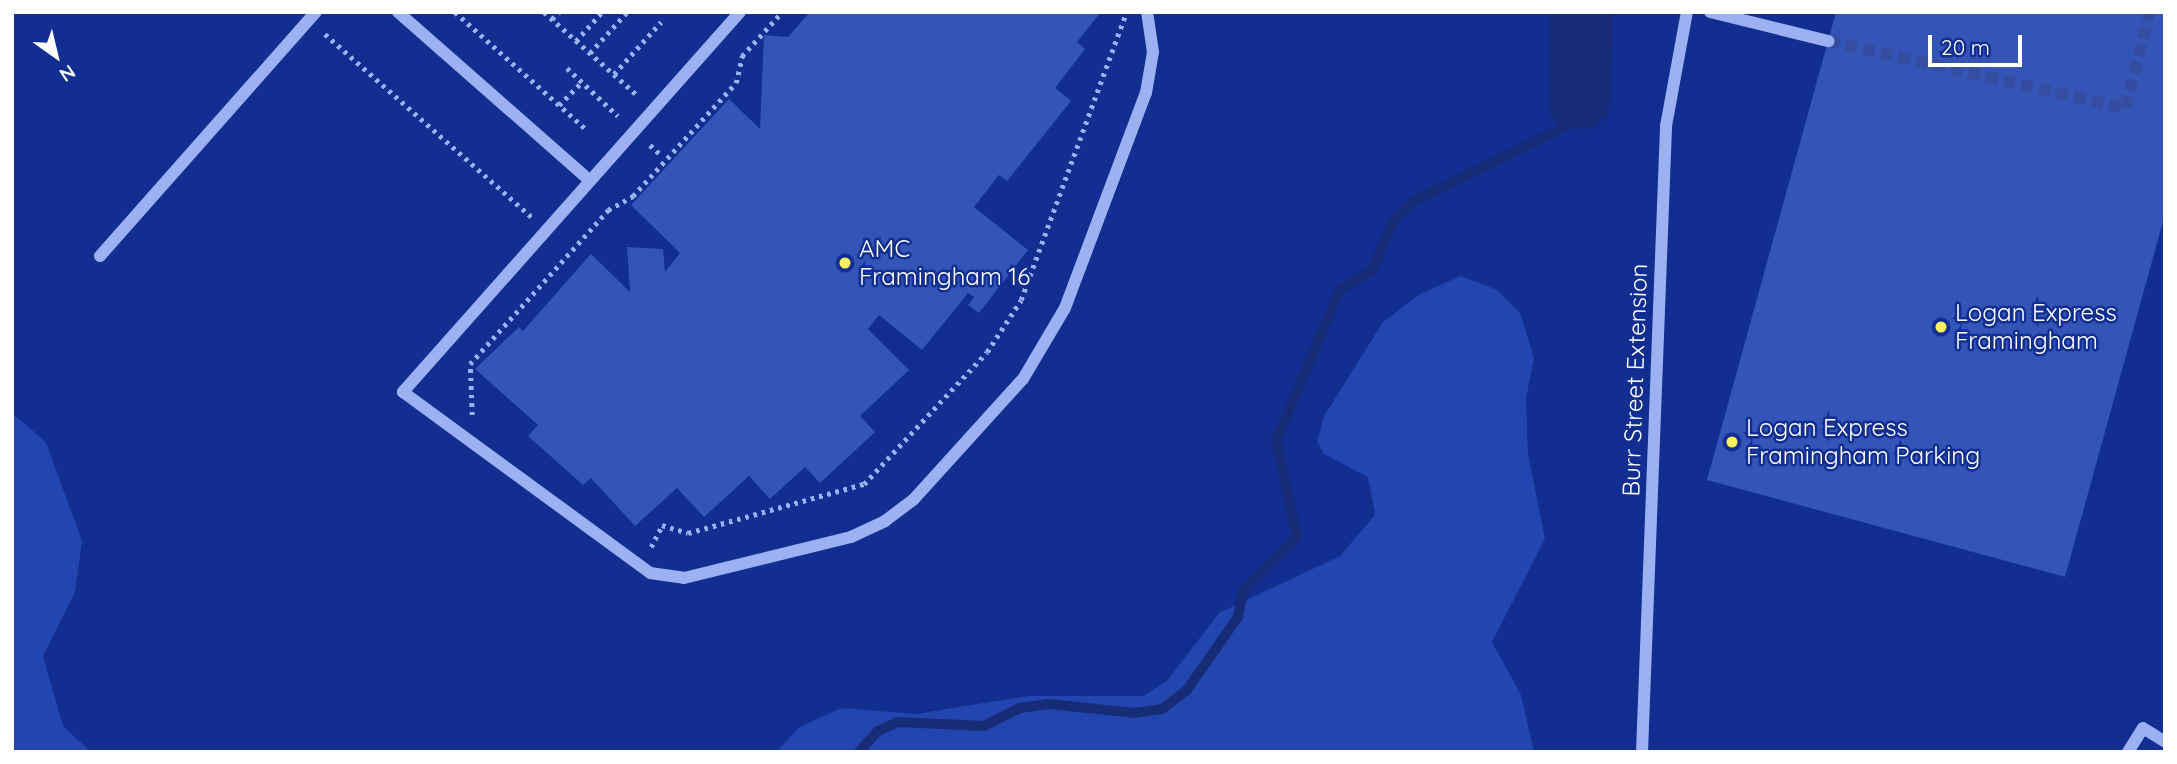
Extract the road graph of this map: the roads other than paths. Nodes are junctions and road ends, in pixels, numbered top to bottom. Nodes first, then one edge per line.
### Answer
1 (316, 12) edge
2 (398, 12) edge
3 (740, 12) edge
4 (1147, 12) edge
5 (1687, 12) edge
6 (1710, 12) edge
7 (1770, 12) edge
8 (1767, 26) junction
9 (1828, 41) tunnel mouth
10 (589, 180) junction
11 (100, 256) dead end
12 (2165, 742) edge
13 (1642, 752) edge
14 (2128, 752) edge

1 - 11 street
2 - 10 street
3 - 10 street
4 - 10 street
5 - 13 street, Burr Street Extension
6 - 8 street
7 - 8 street
8 - 9 street
12 - 14 street

